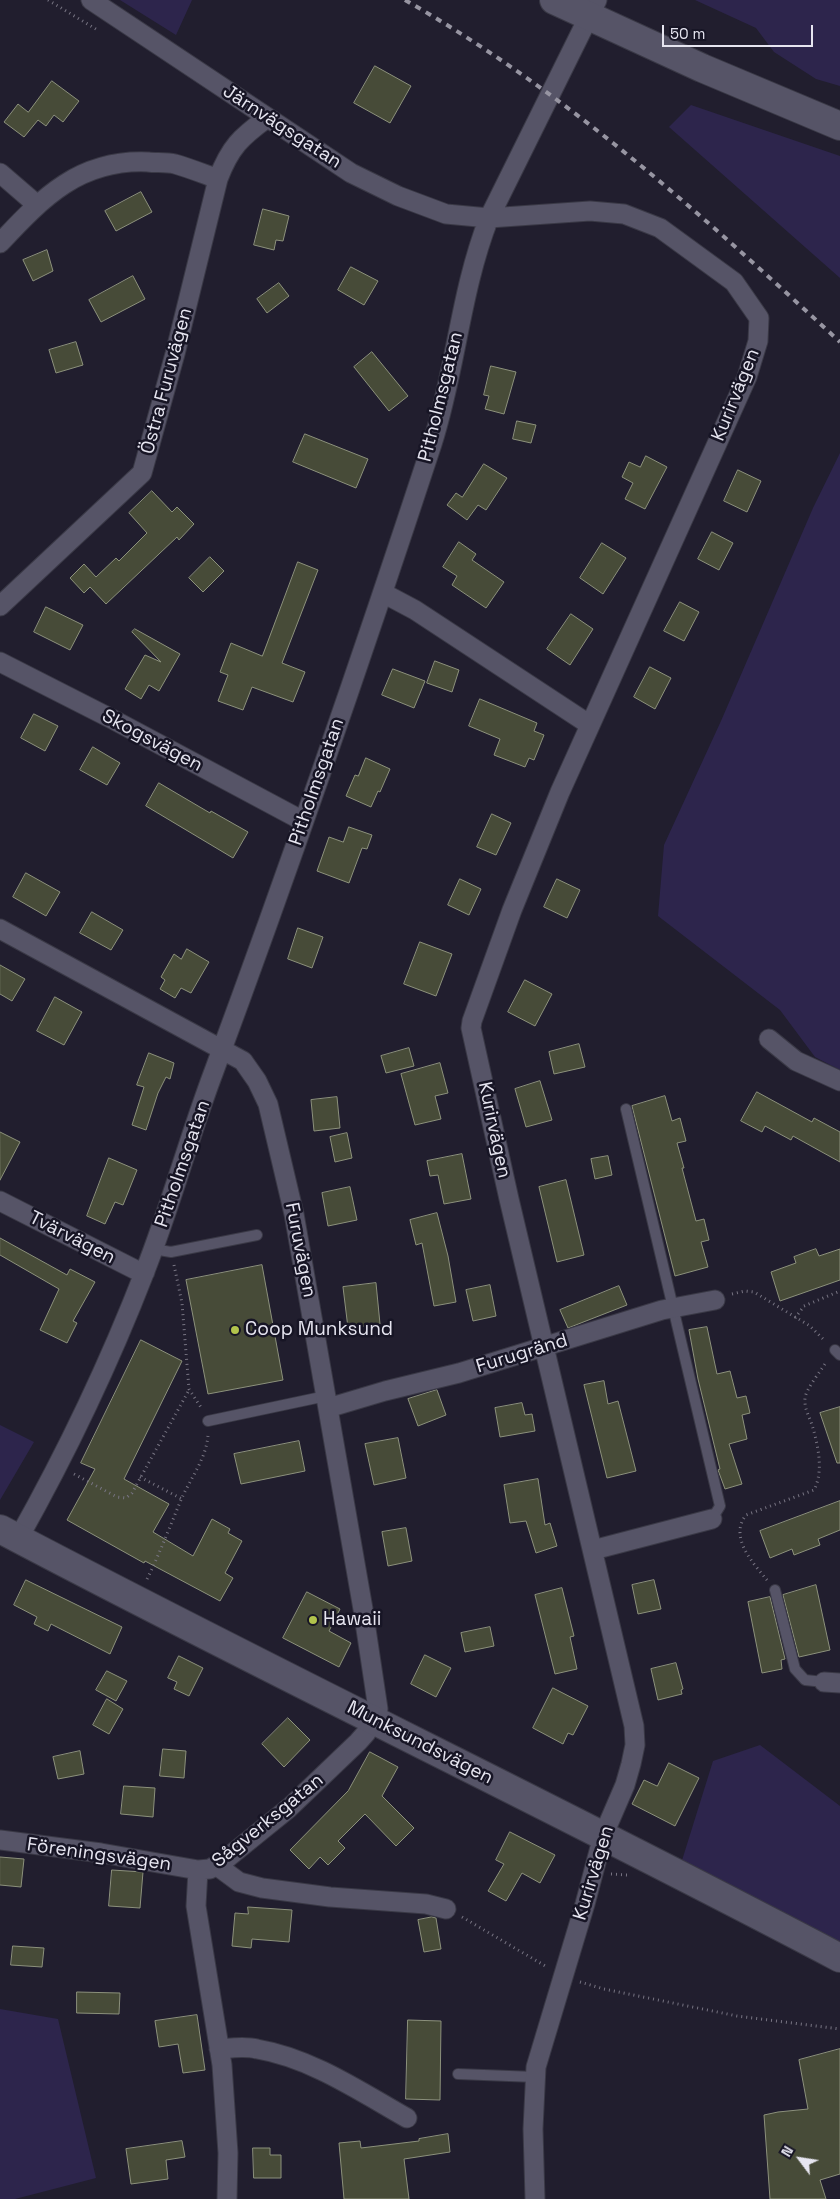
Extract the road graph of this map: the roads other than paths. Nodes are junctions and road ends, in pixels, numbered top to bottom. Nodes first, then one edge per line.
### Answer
1 (91, 0) edge
2 (554, 0) edge
3 (593, 8) edge
4 (267, 118) junction
5 (840, 126) edge
6 (0, 173) edge
7 (218, 179) junction
8 (36, 204) junction
9 (489, 218) junction
10 (0, 243) edge
11 (383, 593) junction
12 (0, 606) edge
13 (0, 662) edge
14 (590, 725) junction
15 (303, 821) junction
16 (0, 928) edge
17 (769, 1039) dead end
18 (223, 1049) junction
19 (840, 1080) edge
20 (626, 1109) dead end
21 (0, 1201) edge
22 (257, 1235) dead end
23 (162, 1251) junction
24 (145, 1272) junction
25 (715, 1300) road end
26 (673, 1308) junction
27 (544, 1348) junction
28 (327, 1402) junction
29 (208, 1421) road end
30 (712, 1519) joint
31 (9, 1534) edge
32 (592, 1550) junction
33 (775, 1590) road end
34 (832, 1682) edge
35 (373, 1719) junction
36 (603, 1836) junction
37 (0, 1840) edge
38 (207, 1867) junction
39 (446, 1909) road end
40 (840, 1958) edge
41 (219, 2049) junction
42 (458, 2074) dead end
43 (535, 2077) junction
44 (407, 2118) dead end
45 (228, 2199) edge
46 (535, 2199) edge

1 - 4 street, Järnvägsgatan
2 - 3 street
3 - 5 street
3 - 9 street, Pitholmsgatan
4 - 7 street, Östra Furuvägen
4 - 9 street, Järnvägsgatan
6 - 8 street
7 - 8 street
7 - 12 street, Östra Furuvägen
8 - 10 street
9 - 11 street, Pitholmsgatan
9 - 14 street, Kurirvägen
11 - 14 street
11 - 15 street, Pitholmsgatan
13 - 15 street, Skogsvägen
14 - 27 street, Kurirvägen
15 - 18 street, Pitholmsgatan
16 - 18 street, Furuvägen
17 - 19 street
18 - 23 street, Pitholmsgatan
18 - 28 street, Furuvägen
20 - 26 lane
21 - 24 street, Tvärvägen
22 - 23 lane
23 - 24 street, Pitholmsgatan
24 - 31 street, Pitholmsgatan
25 - 26 street, Furugränd
26 - 27 street, Furugränd
26 - 30 lane
27 - 28 street, Furugränd
27 - 32 street, Kurirvägen
28 - 29 lane
28 - 35 street, Furuvägen
30 - 32 street
31 - 35 street, Munksundsvägen
32 - 36 street, Kurirvägen
33 - 34 lane
35 - 36 street, Munksundsvägen
35 - 38 street, Sågverksgatan
36 - 40 street, Munksundsvägen
36 - 43 street, Kurirvägen
37 - 38 street, Föreningsvägen
38 - 39 street
38 - 41 street, Sågverksgatan
41 - 44 street
41 - 45 street, Sågverksgatan
42 - 43 lane
43 - 46 street, Kurirvägen

